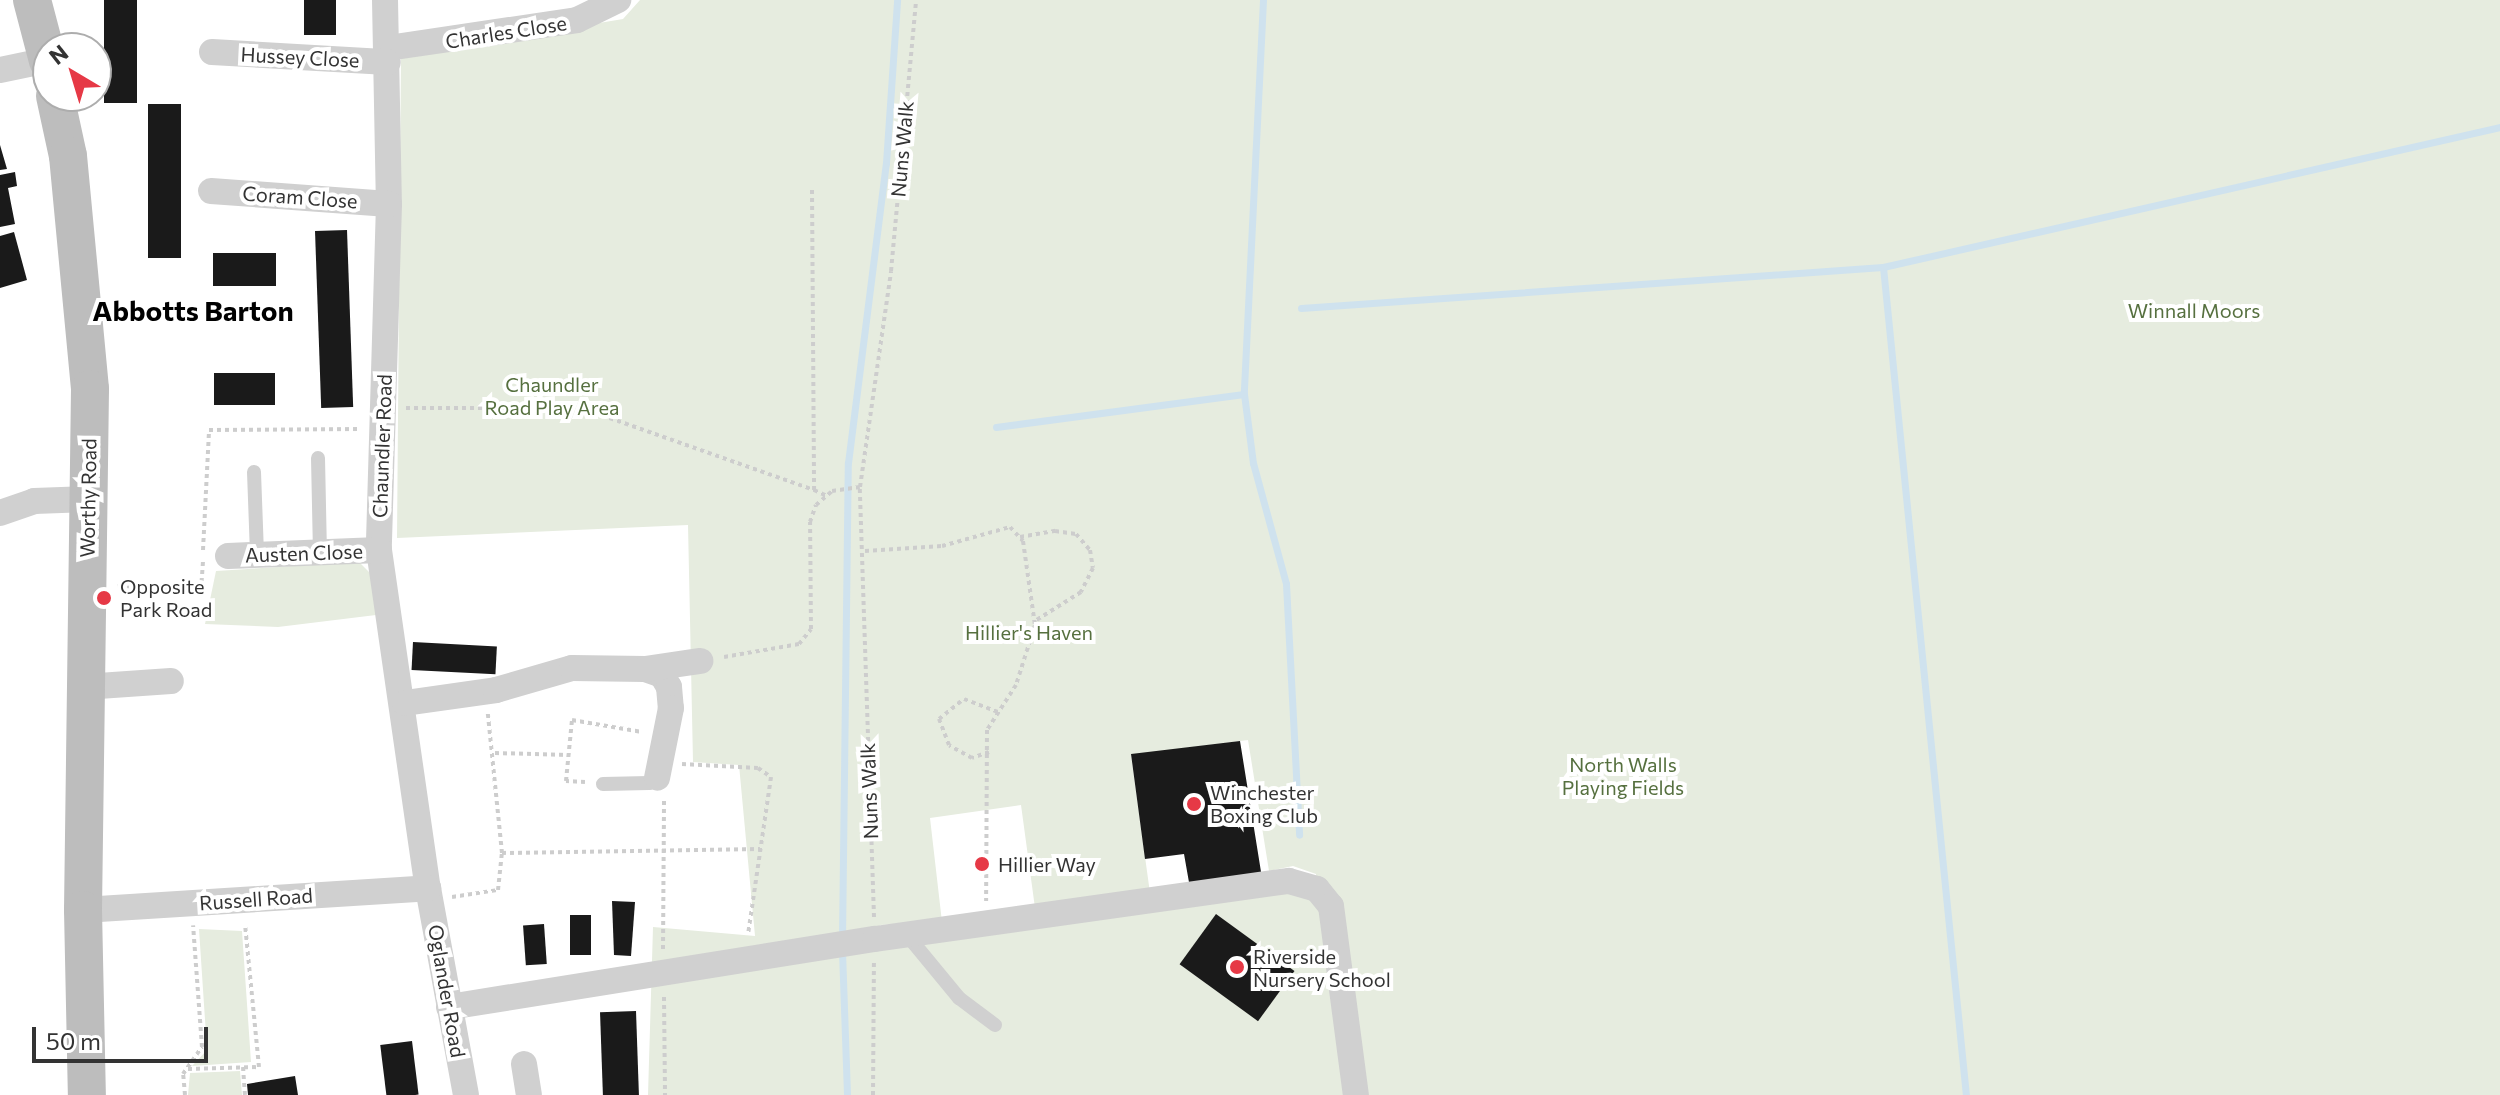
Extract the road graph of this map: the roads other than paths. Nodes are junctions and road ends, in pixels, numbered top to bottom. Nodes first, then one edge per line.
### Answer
1 (32, 0) edge
2 (385, 0) edge
3 (618, 0) edge
4 (41, 32) edge
5 (212, 52) dead end
6 (388, 55) junction
7 (32, 63) edge
8 (0, 70) edge
9 (58, 112) edge
10 (211, 191) dead end
11 (389, 204) junction
12 (318, 458) dead end
13 (254, 472) dead end
14 (89, 499) junction
15 (0, 513) edge
16 (379, 550) junction
17 (320, 552) junction
18 (257, 555) junction
19 (228, 556) dead end
20 (700, 661) road end
21 (645, 669) junction
22 (171, 681) dead end
23 (84, 687) junction
24 (405, 703) junction
25 (658, 770) joint
26 (603, 784) road end
27 (430, 894) junction
28 (83, 910) junction
29 (907, 935) junction
30 (449, 1007) junction
31 (995, 1025) dead end
32 (524, 1064) dead end
33 (87, 1095) edge
34 (466, 1095) edge
35 (529, 1095) edge
36 (1356, 1095) edge

1 - 4 main road
2 - 6 street, Chaundler Road
3 - 6 street, Charles Close
5 - 6 street, Hussey Close
6 - 11 street, Chaundler Road
7 - 8 street
9 - 14 main road, Worthy Road
10 - 11 street, Coram Close
11 - 16 street, Chaundler Road
12 - 17 lane
13 - 18 lane
14 - 15 street
14 - 23 main road, Worthy Road
16 - 17 street, Austen Close
16 - 24 street, Chaundler Road
17 - 18 street, Austen Close
18 - 19 street, Austen Close
20 - 21 street
21 - 24 street
21 - 25 street
22 - 23 street
23 - 28 main road, Worthy Road
24 - 27 street, Chaundler Road
25 - 26 lane
27 - 28 street, Russell Road
27 - 30 street, Oglander Road
28 - 33 main road, Worthy Road
29 - 30 street
29 - 31 lane
29 - 36 street
30 - 34 street, Oglander Road
32 - 35 street

